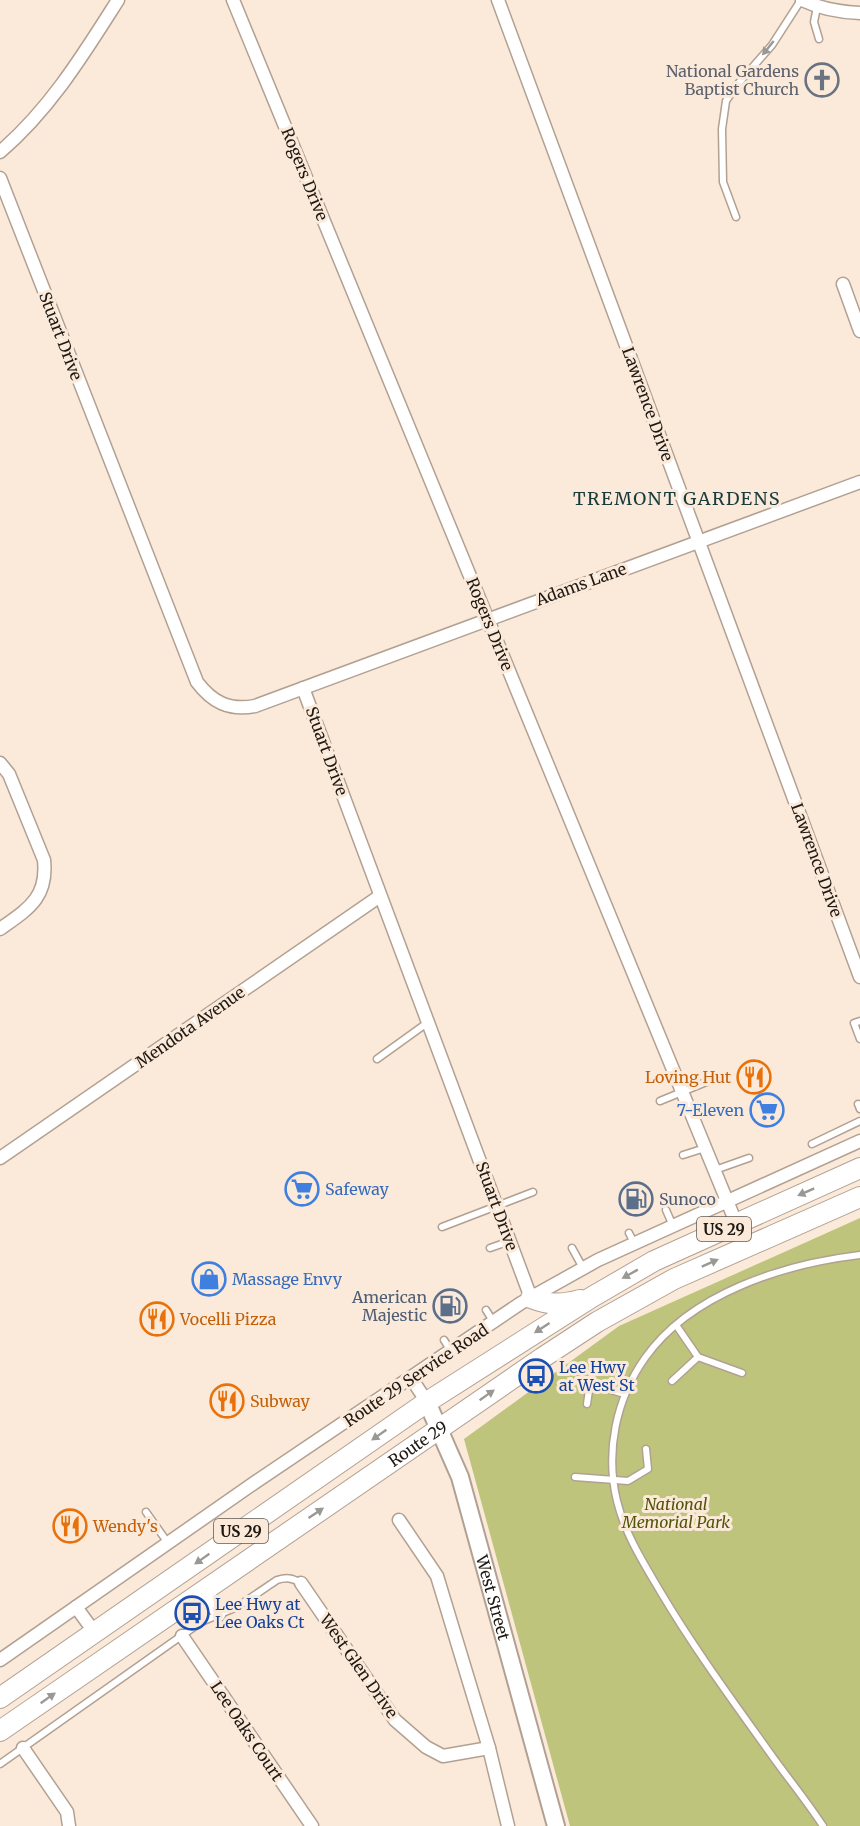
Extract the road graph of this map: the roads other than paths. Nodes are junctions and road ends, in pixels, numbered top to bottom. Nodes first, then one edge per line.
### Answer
1 (118, 0) edge
2 (233, 0) edge
3 (498, 0) edge
4 (802, 0) edge
5 (817, 7) junction
6 (860, 13) edge
7 (819, 39) dead end
8 (0, 152) edge
9 (0, 178) edge
10 (736, 217) dead end
11 (843, 284) dead end
12 (860, 331) edge
13 (860, 482) edge
14 (698, 541) junction
15 (488, 619) junction
16 (303, 688) junction
17 (0, 763) edge
18 (380, 896) junction
19 (0, 929) edge
20 (860, 977) edge
21 (860, 1021) edge
22 (427, 1023) junction
23 (860, 1039) edge
24 (376, 1059) dead end
25 (716, 1078) dead end
26 (682, 1093) junction
27 (660, 1101) dead end
28 (860, 1121) edge
29 (860, 1141) edge
30 (812, 1144) dead end
31 (705, 1148) junction
32 (683, 1155) dead end
33 (0, 1158) edge
34 (750, 1158) dead end
35 (860, 1168) edge
36 (714, 1171) junction
37 (533, 1192) dead end
38 (860, 1197) edge
39 (727, 1201) junction
40 (497, 1205) junction
41 (666, 1210) dead end
42 (736, 1223) junction
43 (672, 1226) junction
44 (442, 1227) dead end
45 (510, 1240) junction
46 (746, 1247) junction
47 (490, 1248) dead end
48 (572, 1248) dead end
49 (860, 1254) edge
50 (583, 1268) junction
51 (592, 1296) junction
52 (531, 1298) junction
53 (486, 1310) dead end
54 (494, 1322) junction
55 (675, 1325) junction
56 (698, 1357) junction
57 (742, 1373) dead end
58 (411, 1378) junction
59 (672, 1381) dead end
60 (625, 1394) junction
61 (427, 1402) junction
62 (587, 1404) dead end
63 (439, 1428) junction
64 (646, 1449) dead end
65 (575, 1478) dead end
66 (614, 1480) junction
67 (146, 1512) dead end
68 (399, 1520) dead end
69 (168, 1543) junction
70 (302, 1583) joint
71 (202, 1591) junction
72 (76, 1607) junction
73 (219, 1615) junction
74 (95, 1633) junction
75 (182, 1636) junction
76 (0, 1659) edge
77 (0, 1698) edge
78 (0, 1731) edge
79 (23, 1748) junction
80 (489, 1748) junction
81 (0, 1764) edge
82 (69, 1826) edge
83 (312, 1826) edge
84 (508, 1826) edge
85 (556, 1826) edge
86 (823, 1826) edge

1 - 8 street
2 - 15 street, Rogers Drive
3 - 14 street, Lawrence Drive
4 - 5 street
4 -> 10 lane
5 - 6 street
5 - 7 lane
9 - 16 street, Stuart Drive
11 - 12 street
13 - 14 street, Adams Lane
14 - 15 street, Adams Lane
14 - 20 street, Lawrence Drive
15 - 16 street, Adams Lane
15 - 26 street, Rogers Drive
16 - 18 street, Stuart Drive
17 - 19 street
18 - 22 street, Stuart Drive
18 - 33 street, Mendota Avenue
21 - 23 lane
22 - 24 lane
22 - 40 street, Stuart Drive
25 - 26 lane
26 - 27 lane
26 - 31 street, Rogers Drive
28 - 30 lane
29 - 39 street, Route 29 Service Road
31 - 32 lane
31 - 36 street, Rogers Drive
34 - 36 lane
35 -> 42 main road, Route 29 / US 29
36 - 39 street, Rogers Drive
37 - 40 lane
38 - 46 main road, Route 29 / US 29
39 - 42 street, Rogers Drive
39 - 43 street, Route 29 Service Road
40 - 44 lane
40 - 45 street, Stuart Drive
41 - 43 lane
42 - 46 street, Rogers Drive
42 -> 51 main road, Route 29 / US 29
43 - 50 street, Route 29 Service Road
45 - 47 lane
45 - 52 street, Stuart Drive
63 -> 46 main road, Route 29 / US 29
48 - 50 lane
49 - 55 lane
50 - 52 street, Route 29 Service Road
51 - 52 main road
51 -> 61 main road, Route 29 / US 29
52 - 54 street, Route 29 Service Road
53 - 54 lane
54 - 58 street, Route 29 Service Road
55 - 56 lane
55 - 60 lane
56 - 57 lane
56 - 59 lane
58 - 61 street, West Street
58 - 69 street, Route 29 Service Road
60 - 62 lane
60 - 66 lane
61 - 63 main road, West Street
61 -> 74 main road, Route 29 / US 29
71 -> 63 main road, Route 29 / US 29
63 - 85 main road, West Street
64 - 66 lane
65 - 66 lane
66 - 86 lane
67 - 69 lane
68 - 80 street
69 - 72 street, Route 29 Service Road
70 - 73 lane
70 - 80 street, West Glen Drive
71 - 73 street
78 -> 71 main road, Route 29 / US 29
72 - 74 street
72 - 76 street, Route 29 Service Road
73 - 75 lane
74 - 77 main road, Route 29 / US 29
75 - 79 lane
75 - 83 street, Lee Oaks Court
79 - 81 lane
79 - 82 street
80 - 84 street

